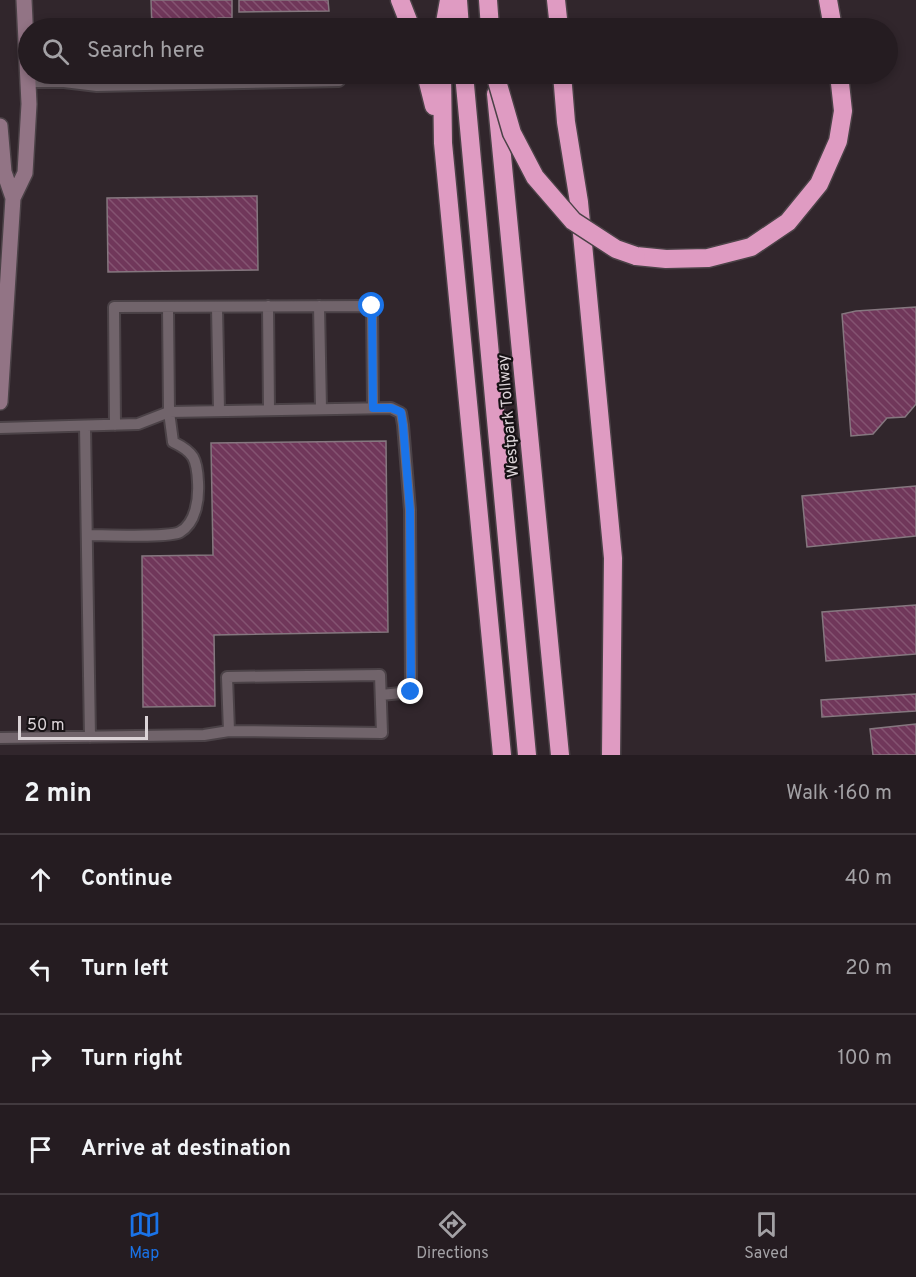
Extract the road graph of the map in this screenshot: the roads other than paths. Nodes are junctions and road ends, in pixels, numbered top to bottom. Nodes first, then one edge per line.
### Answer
1 (24, 0) edge
2 (400, 0) edge
3 (449, 0) edge
4 (458, 0) edge
5 (488, 0) edge
6 (556, 0) edge
7 (828, 0) edge
8 (25, 18) edge
9 (407, 18) edge
10 (446, 18) edge
11 (459, 18) edge
12 (489, 18) edge
13 (558, 18) edge
14 (831, 18) edge
15 (28, 84) edge
16 (80, 84) edge
17 (136, 84) edge
18 (428, 84) edge
19 (442, 84) edge
20 (465, 84) edge
21 (496, 84) edge
22 (498, 84) edge
23 (563, 84) edge
24 (840, 84) edge
25 (0, 126) edge
26 (443, 143) junction
27 (13, 198) junction
28 (5, 237) edge
29 (268, 306) junction
30 (319, 306) junction
31 (168, 307) junction
32 (217, 307) junction
33 (0, 402) edge
34 (373, 408) junction
35 (321, 409) junction
36 (269, 410) junction
37 (219, 411) junction
38 (169, 412) junction
39 (115, 425) junction
40 (85, 426) junction
41 (0, 428) edge
42 (87, 535) junction
43 (381, 694) junction
44 (229, 731) junction
45 (90, 737) junction
46 (0, 738) edge
47 (502, 755) edge
48 (527, 755) edge
49 (560, 755) edge
50 (611, 755) edge

1 - 8 main road
2 - 9 highway
3 - 10 highway
4 - 11 highway
5 - 12 highway
6 - 13 highway
7 - 14 highway
15 - 27 main road
16 - 17 lane
18 - 26 highway
19 - 26 highway
20 - 48 highway, Westpark Tollway
21 - 49 highway, Westpark Tollway, bridge
22 - 24 highway, bridge
23 - 50 highway
25 - 27 main road
26 - 47 highway
27 - 28 main road
28 - 33 main road
29 - 30 lane
29 - 32 lane
29 - 36 lane
30 - 34 lane
30 - 35 lane
31 - 32 lane
31 - 38 lane
31 - 39 lane
32 - 37 lane
34 - 35 lane
34 - 43 lane
35 - 36 lane
36 - 37 lane
37 - 38 lane
38 - 39 lane
38 - 42 lane
39 - 40 lane
40 - 41 lane
40 - 42 lane
42 - 45 lane
43 - 44 lane
43 - 44 lane
44 - 45 lane
45 - 46 lane

